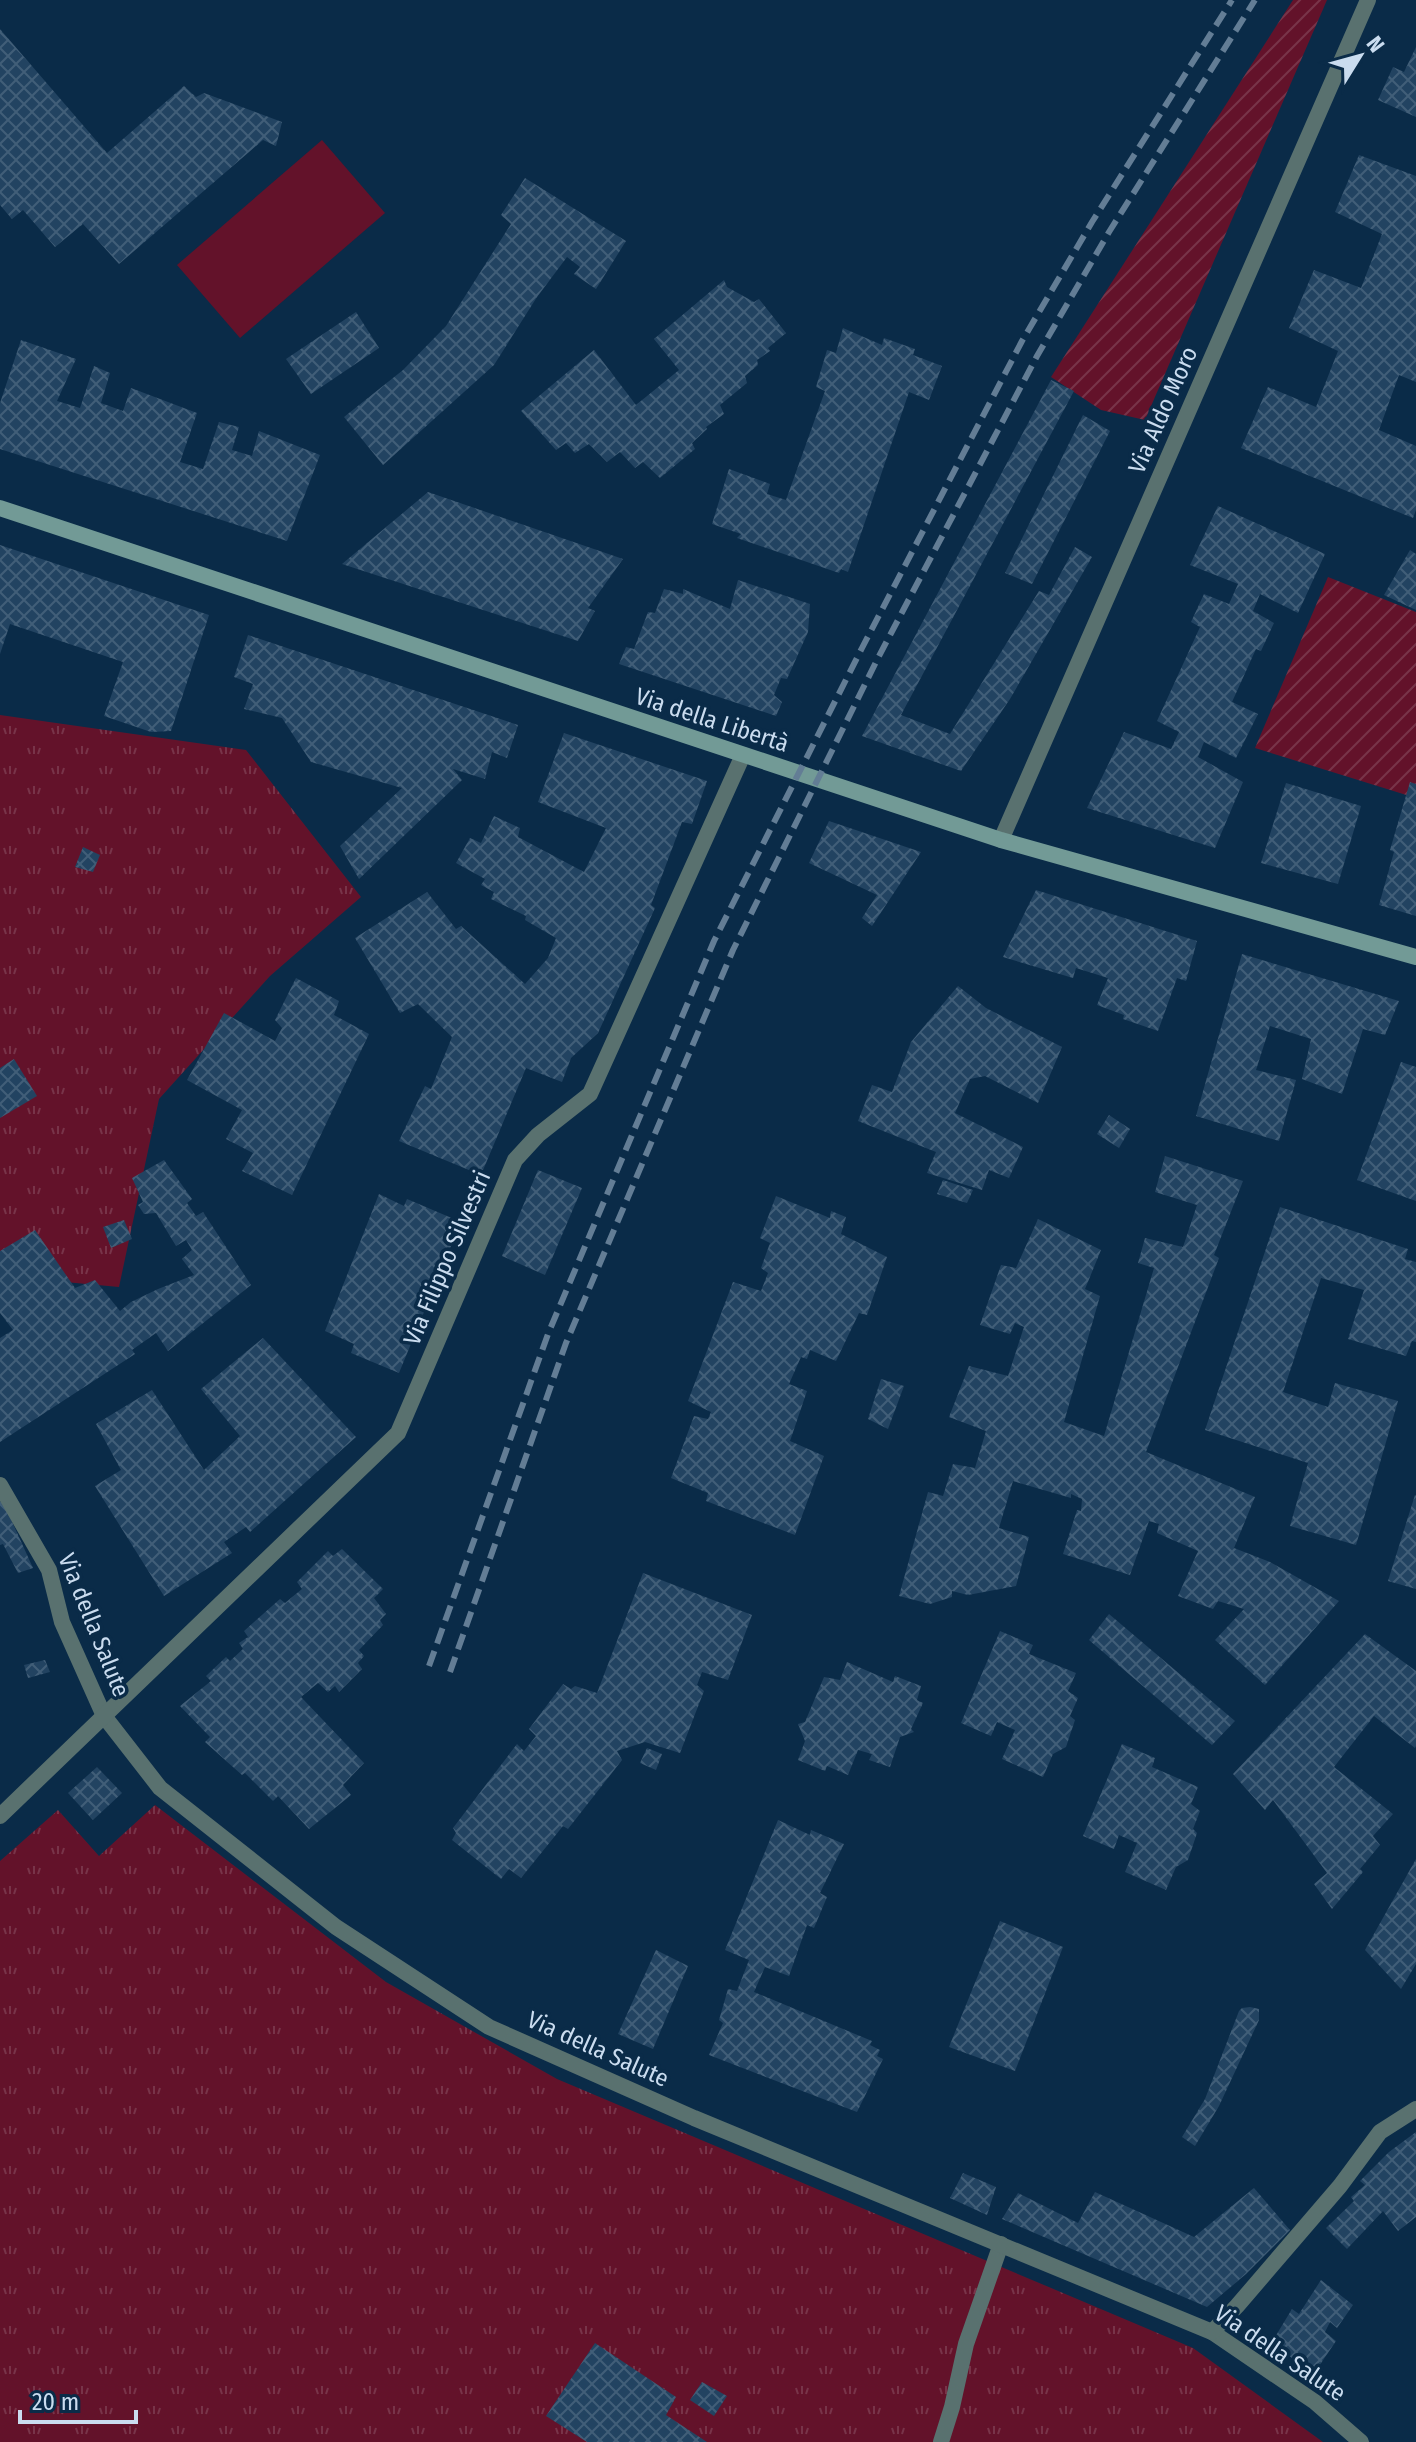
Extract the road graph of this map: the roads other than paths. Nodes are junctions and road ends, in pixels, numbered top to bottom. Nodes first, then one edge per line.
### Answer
1 (1368, 0) edge
2 (0, 508) edge
3 (743, 755) junction
4 (1001, 840) junction
5 (1416, 957) edge
6 (0, 1485) edge
7 (104, 1716) junction
8 (0, 1816) edge
9 (1416, 2109) edge
10 (1001, 2244) junction
11 (1212, 2332) junction
12 (941, 2442) edge
13 (1361, 2442) edge

1 - 4 street, Via Aldo Moro
2 - 3 street, Via della Libertà
3 - 4 street, Via della Libertà
3 - 7 street, Via Filippo Silvestri
4 - 5 street, Via della Libertà
6 - 7 street, Via della Salute
7 - 8 street, Via Filippo Silvestri
7 - 10 street, Via della Salute
9 - 11 street
10 - 11 street, Via della Salute
10 - 12 street
11 - 13 street, Via della Salute

